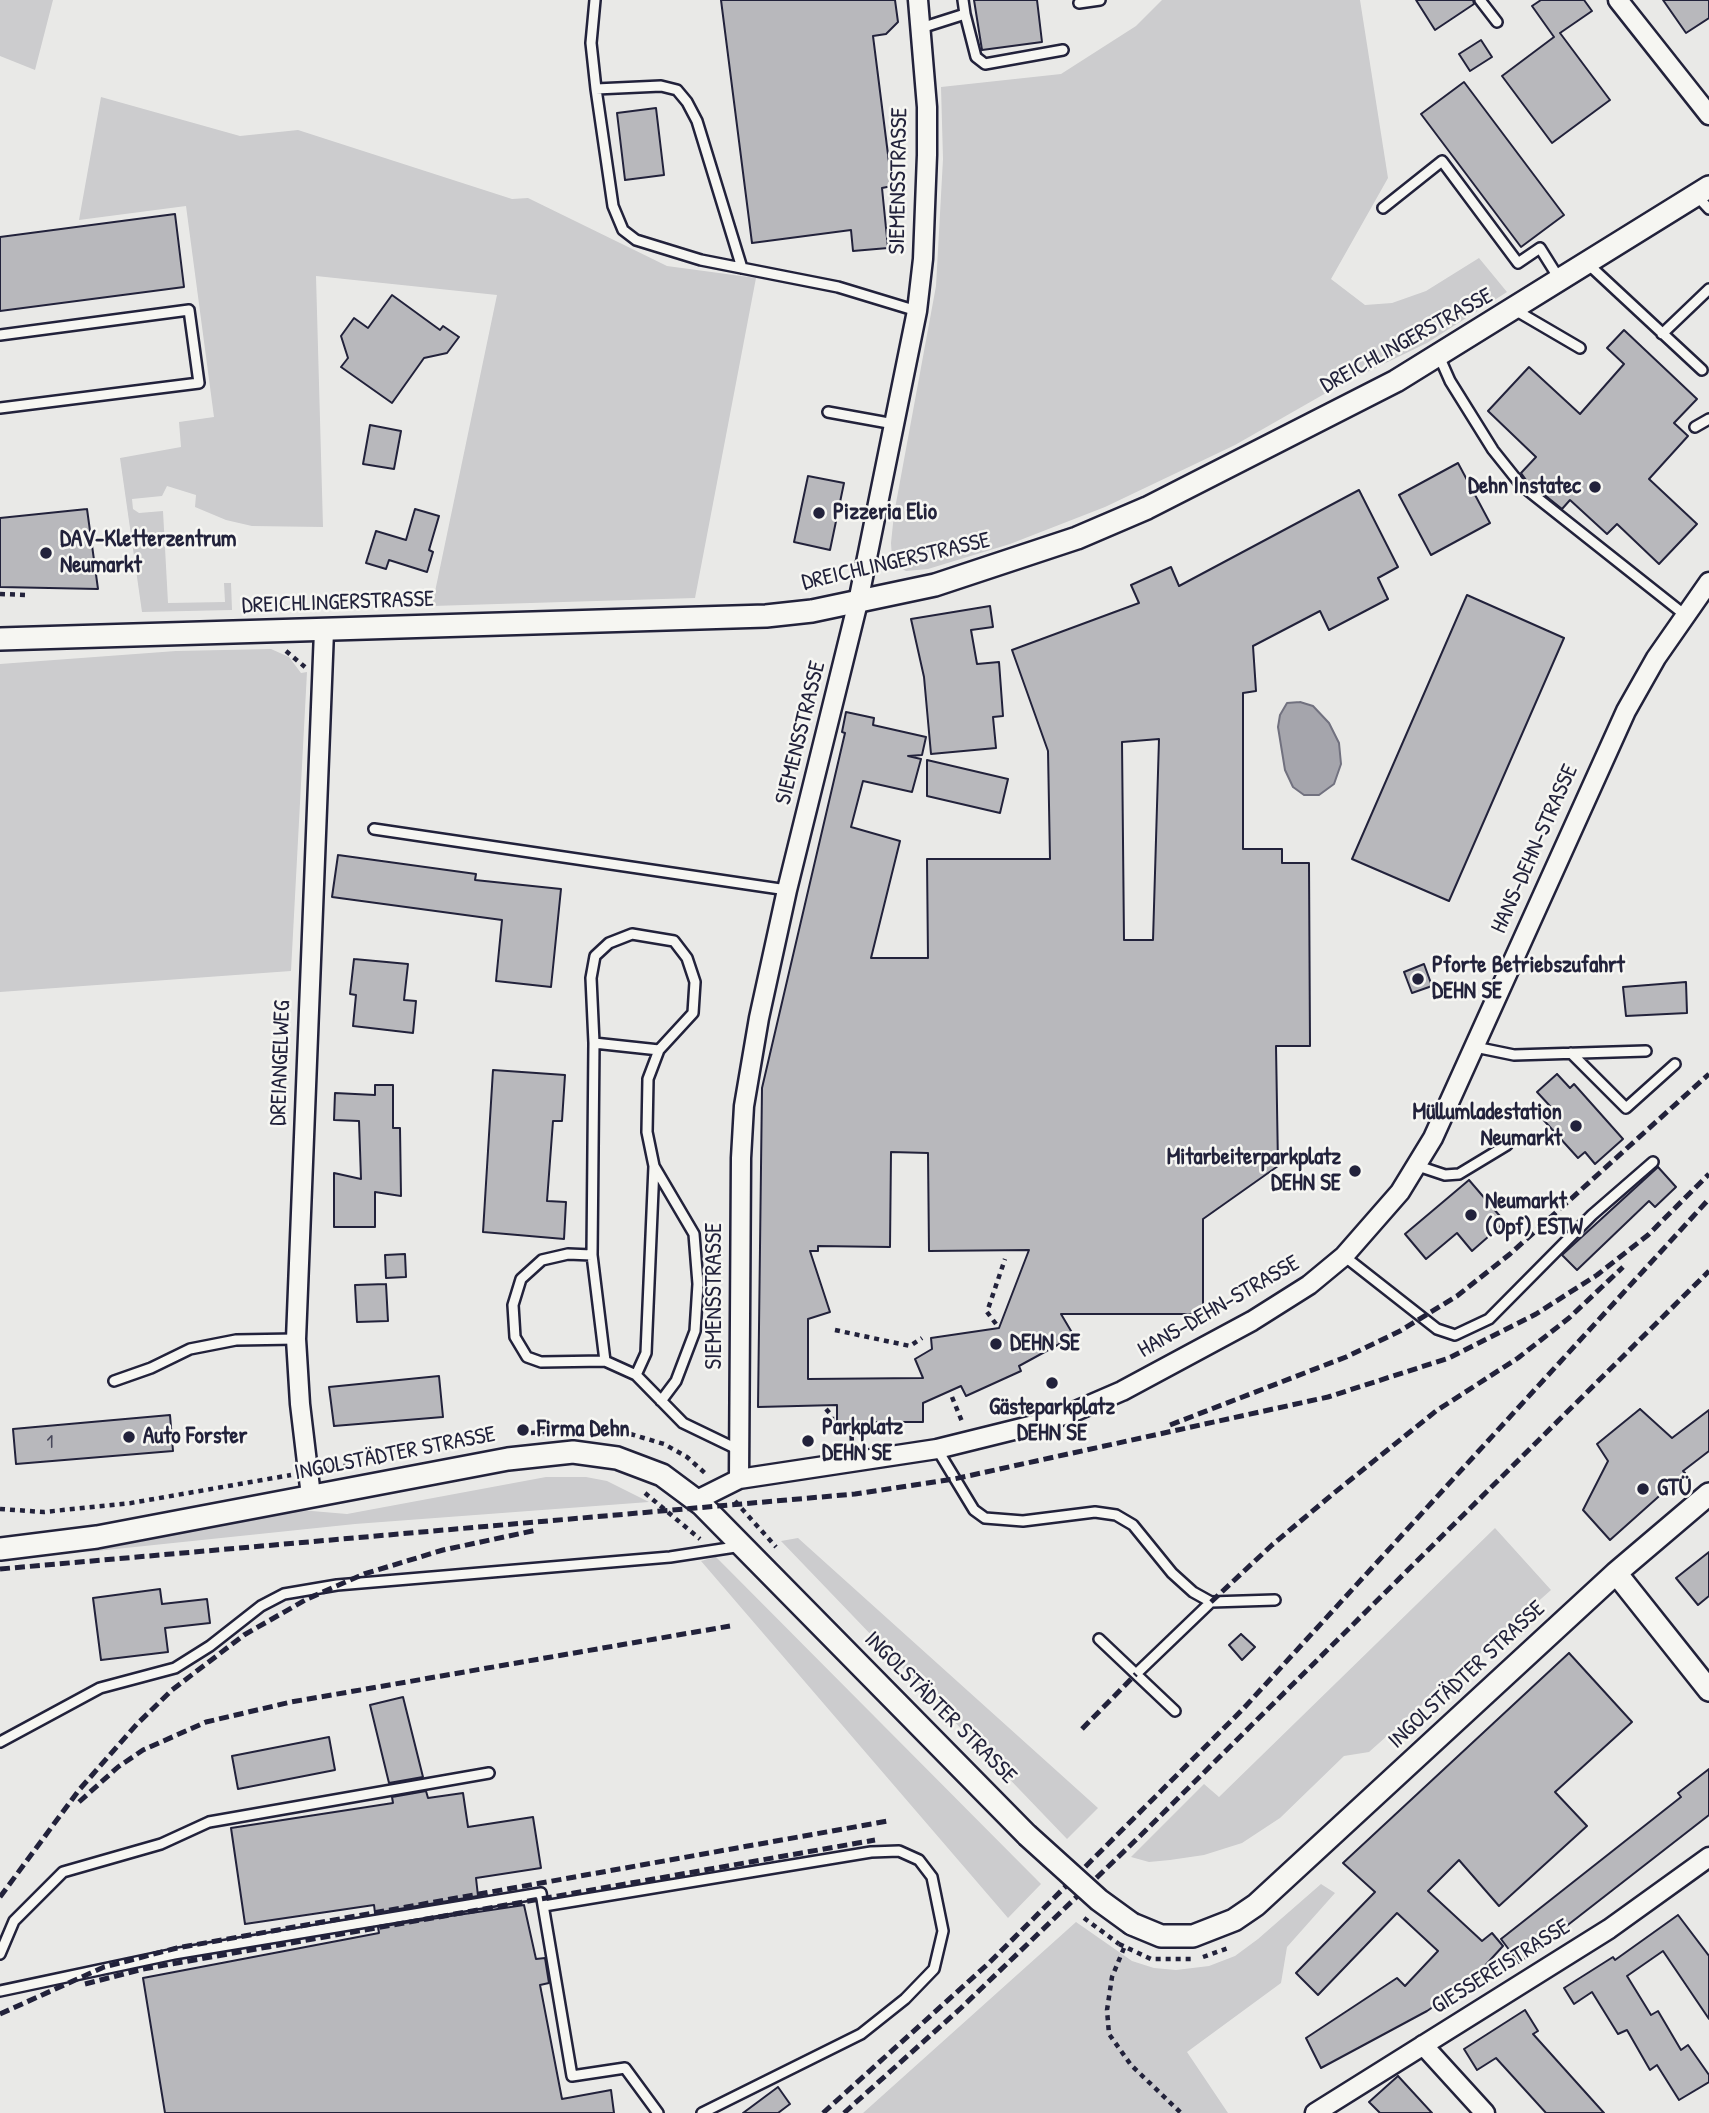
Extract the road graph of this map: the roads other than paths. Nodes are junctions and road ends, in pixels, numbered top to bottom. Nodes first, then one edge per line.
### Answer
1 (595, 0) edge
2 (918, 0) edge
3 (963, 0) edge
4 (1100, 0) edge
5 (1480, 0) edge
6 (1618, 0) edge
7 (1079, 3) dead end
8 (965, 14) junction
9 (1497, 22) dead end
10 (921, 28) junction
11 (1063, 50) dead end
12 (596, 89) junction
13 (1709, 115) edge
14 (1705, 197) edge
15 (1383, 208) dead end
16 (1587, 264) junction
17 (742, 268) junction
18 (1561, 281) junction
19 (1709, 289) edge
20 (1515, 310) junction
21 (917, 311) junction
22 (1662, 334) junction
23 (0, 335) edge
24 (1580, 348) dead end
25 (1439, 356) junction
26 (1702, 370) dead end
27 (0, 408) edge
28 (828, 412) dead end
29 (1709, 419) edge
30 (894, 424) junction
31 (1695, 427) dead end
32 (1709, 582) edge
33 (858, 602) junction
34 (1685, 615) junction
35 (324, 631) junction
36 (0, 639) edge
37 (374, 829) dead end
38 (787, 890) junction
39 (594, 1044) junction
40 (1475, 1047) junction
41 (659, 1050) junction
42 (1646, 1051) dead end
43 (1571, 1053) junction
44 (1675, 1064) dead end
45 (1507, 1145) dead end
46 (1653, 1162) dead end
47 (654, 1166) junction
48 (1418, 1166) junction
49 (592, 1255) junction
50 (1344, 1256) junction
51 (296, 1339) junction
52 (605, 1361) junction
53 (636, 1375) junction
54 (114, 1381) dead end
55 (661, 1401) junction
56 (937, 1449) junction
57 (738, 1450) junction
58 (738, 1479) junction
59 (1709, 1493) edge
60 (311, 1496) junction
61 (697, 1500) junction
62 (743, 1546) junction
63 (0, 1549) edge
64 (1616, 1573) junction
65 (1275, 1600) dead end
66 (1211, 1602) junction
67 (1099, 1639) dead end
68 (1136, 1674) junction
69 (1709, 1690) edge
70 (1174, 1712) dead end
71 (0, 1742) edge
72 (489, 1773) dead end
73 (1709, 1857) edge
74 (544, 1906) junction
75 (0, 1954) edge
76 (0, 1991) edge
77 (1423, 2045) junction
78 (658, 2113) edge
79 (702, 2113) edge
80 (1315, 2113) edge
81 (1485, 2113) edge

1 - 12 lane
2 - 10 street, SIEMENSSTRASSE
3 - 8 lane
4 - 7 lane
5 - 9 lane
6 - 13 street
8 - 10 lane
8 - 11 lane
10 - 21 street, SIEMENSSTRASSE
12 - 17 lane
12 - 17 lane
14 - 16 street, DREICHLINGERSTRASSE
15 - 18 lane
16 - 18 street, DREICHLINGERSTRASSE
16 - 22 lane
17 - 21 lane
18 - 20 street, DREICHLINGERSTRASSE
19 - 22 lane
20 - 24 lane
20 - 25 street, DREICHLINGERSTRASSE
21 - 30 street, SIEMENSSTRASSE
22 - 26 lane
23 - 27 lane
25 - 33 street, DREICHLINGERSTRASSE
25 - 34 lane
28 - 30 lane
29 - 31 lane
30 - 33 street, SIEMENSSTRASSE
32 - 34 street, HANS-DEHN-STRASSE
33 - 35 street, DREICHLINGERSTRASSE
33 - 38 street, SIEMENSSTRASSE
34 - 40 street, HANS-DEHN-STRASSE
35 - 36 street, DREICHLINGERSTRASSE
35 - 51 street, DREIANGELWEG
37 - 38 lane
38 - 57 street, SIEMENSSTRASSE
39 - 41 lane
39 - 41 lane
39 - 49 lane
40 - 43 lane
40 - 48 street, HANS-DEHN-STRASSE
41 - 47 lane
42 - 43 lane
43 - 44 lane
45 - 48 lane
46 - 50 lane
47 - 53 lane
47 - 55 lane
48 - 50 street, HANS-DEHN-STRASSE
49 - 52 lane
49 - 52 lane
50 - 56 street, HANS-DEHN-STRASSE
51 - 54 lane
51 - 60 street, DREIANGELWEG
52 - 53 lane
53 - 55 lane
55 - 57 lane
56 - 58 street, HANS-DEHN-STRASSE
56 - 66 lane
57 - 58 street, SIEMENSSTRASSE
58 - 61 street, HANS-DEHN-STRASSE
59 - 64 street, INGOLSTÄDTER STRASSE
60 - 61 street, INGOLSTÄDTER STRASSE
60 - 63 street, INGOLSTÄDTER STRASSE
61 - 62 street, INGOLSTÄDTER STRASSE
62 - 64 street, INGOLSTÄDTER STRASSE, bridge
62 - 71 lane
64 - 69 street
65 - 66 lane
66 - 68 lane
67 - 68 lane
68 - 70 lane
72 - 75 lane
73 - 77 street, GIESSEREISTRASSE
74 - 76 lane
74 - 78 lane
74 - 79 lane
77 - 80 street, GIESSEREISTRASSE
77 - 81 street

